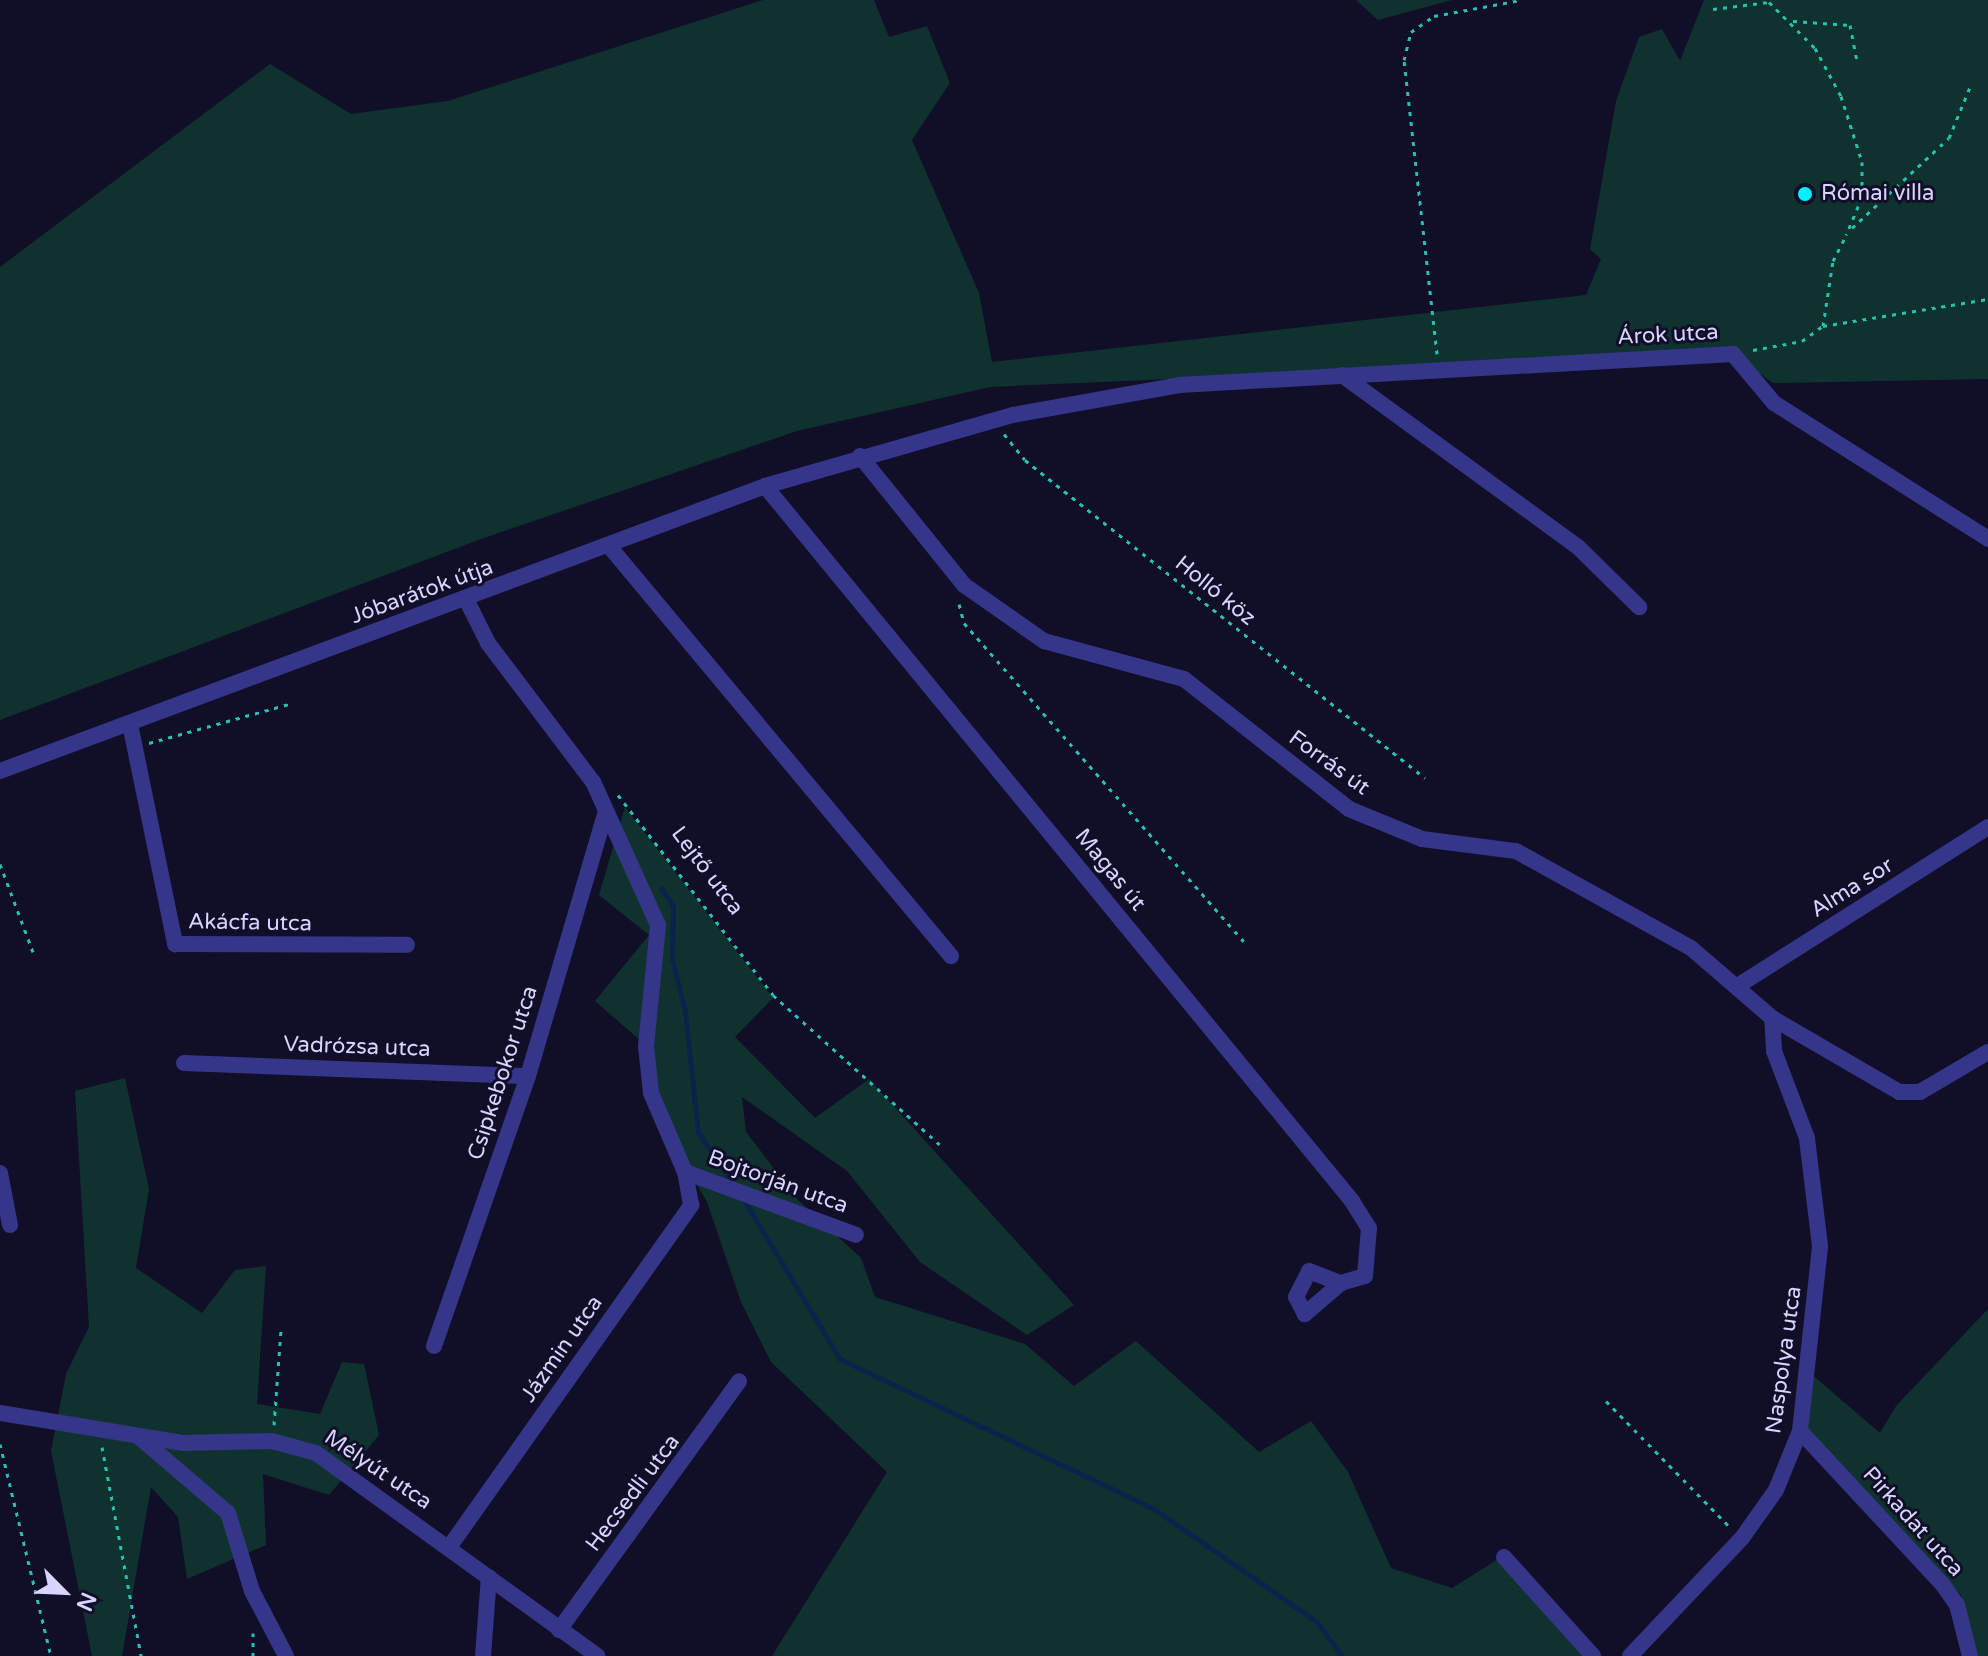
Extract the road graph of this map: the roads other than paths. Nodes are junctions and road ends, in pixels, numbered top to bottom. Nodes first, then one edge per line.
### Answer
1 (1342, 375) junction
2 (994, 421) joint
3 (860, 456) junction
4 (765, 486) junction
5 (1984, 539) edge
6 (609, 546) junction
7 (466, 599) junction
8 (1639, 607) dead end
9 (130, 724) junction
10 (0, 771) edge
11 (606, 811) junction
12 (1988, 827) edge
13 (407, 945) dead end
14 (951, 956) dead end
15 (1739, 985) junction
16 (1772, 1018) junction
17 (1988, 1052) edge
18 (184, 1063) dead end
19 (528, 1076) junction
20 (685, 1172) junction
21 (0, 1173) edge
22 (10, 1225) dead end
23 (856, 1235) dead end
24 (1341, 1283) dead end
25 (434, 1346) dead end
26 (739, 1381) dead end
27 (0, 1413) edge
28 (132, 1431) junction
29 (1800, 1431) junction
30 (450, 1546) junction
31 (1504, 1557) dead end
32 (489, 1577) junction
33 (559, 1630) junction
34 (286, 1656) edge
35 (483, 1656) edge
36 (597, 1656) edge
37 (1593, 1656) edge
38 (1630, 1656) edge
39 (1970, 1656) edge

1 - 2 street, Árok utca
1 - 5 street, Árok utca
1 - 8 street
2 - 3 street, Jóbarátok útja
3 - 4 street, Jóbarátok útja
3 - 15 street, Forrás út
4 - 6 street, Jóbarátok útja
4 - 24 street, Magas út
6 - 7 street, Jóbarátok útja
6 - 14 street
7 - 9 street, Jóbarátok útja
7 - 11 street, Jázmin utca
9 - 10 street, Jóbarátok útja
9 - 13 street, Akácfa utca
11 - 19 street, Csipkebokor utca
11 - 20 street, Jázmin utca
12 - 15 street, Alma sor
15 - 16 street, Forrás út
16 - 17 street, Forrás út
16 - 29 street, Naspolya utca
18 - 19 street, Vadrózsa utca
19 - 25 street, Csipkebokor utca
20 - 23 street, Bojtorján utca
20 - 30 street, Jázmin utca
21 - 22 street
26 - 33 street, Hecsedli utca
27 - 28 street, Mélyút utca
28 - 30 street, Mélyút utca
28 - 34 street
29 - 38 street, Naspolya utca
29 - 39 street, Pirkadat utca
30 - 32 street, Mélyút utca
31 - 37 street
32 - 33 street, Mélyút utca
32 - 35 street
33 - 36 street, Mélyút utca

